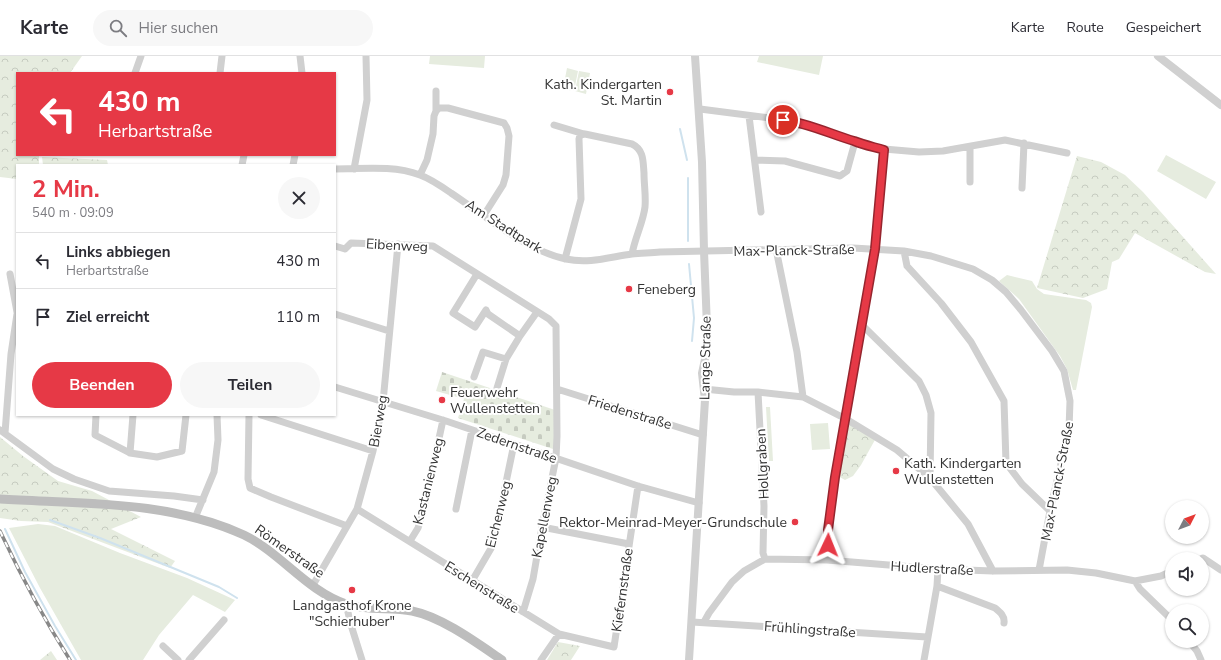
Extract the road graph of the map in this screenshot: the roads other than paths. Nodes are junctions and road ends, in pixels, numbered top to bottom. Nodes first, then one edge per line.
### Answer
1 (141, 56) edge
2 (222, 56) edge
3 (300, 56) edge
4 (366, 56) edge
5 (695, 56) edge
6 (1158, 56) edge
7 (135, 72) edge
8 (220, 72) edge
9 (302, 72) edge
10 (436, 91) dead end
11 (1221, 106) edge
12 (700, 109) junction
13 (436, 110) junction
14 (749, 116) junction
15 (554, 125) dead end
16 (585, 134) junction
17 (855, 142) junction
18 (1024, 143) junction
19 (970, 147) junction
20 (884, 150) junction
21 (1067, 153) dead end
22 (755, 160) junction
23 (336, 169) edge
24 (354, 169) junction
25 (420, 175) junction
26 (970, 182) dead end
27 (1022, 188) dead end
28 (761, 212) dead end
29 (484, 215) junction
30 (398, 244) junction
31 (336, 246) edge
32 (776, 249) junction
33 (875, 249) junction
34 (704, 251) junction
35 (904, 251) junction
36 (632, 254) junction
37 (565, 259) junction
38 (10, 274) dead end
39 (477, 274) junction
40 (16, 307) edge
41 (537, 312) junction
42 (336, 314) edge
43 (16, 320) edge
44 (862, 325) junction
45 (556, 326) joint
46 (389, 331) junction
47 (520, 336) junction
48 (506, 359) junction
49 (474, 377) dead end
50 (336, 387) edge
51 (498, 388) dead end
52 (557, 389) junction
53 (704, 389) junction
54 (758, 392) junction
55 (803, 397) junction
56 (383, 402) junction
57 (96, 416) edge
58 (133, 416) edge
59 (186, 416) edge
60 (217, 416) edge
61 (249, 416) edge
62 (264, 416) edge
63 (846, 419) junction
64 (443, 420) junction
65 (472, 430) junction
66 (2, 432) edge
67 (703, 435) junction
68 (514, 444) junction
69 (373, 452) junction
70 (130, 453) junction
71 (556, 458) junction
72 (930, 478) junction
73 (638, 486) junction
74 (5, 500) edge
75 (203, 500) junction
76 (699, 503) junction
77 (357, 509) junction
78 (456, 509) dead end
79 (1050, 511) junction
80 (195, 518) junction
81 (347, 526) junction
82 (542, 527) junction
83 (410, 541) junction
84 (629, 544) junction
85 (765, 559) junction
86 (827, 560) junction
87 (1209, 562) edge
88 (938, 569) junction
89 (1039, 570) junction
90 (1221, 570) edge
91 (993, 571) junction
92 (1165, 574) edge
93 (1135, 581) junction
94 (472, 582) junction
95 (313, 585) junction
96 (937, 586) junction
97 (346, 604) junction
98 (523, 612) junction
99 (1165, 613) edge
100 (224, 620) dead end
101 (692, 622) junction
102 (704, 622) junction
103 (1004, 623) dead end
104 (558, 634) junction
105 (927, 637) junction
106 (163, 646) dead end
107 (614, 647) joint
108 (1194, 648) edge
109 (178, 660) edge
110 (189, 660) edge
111 (362, 660) edge
112 (502, 660) edge
113 (541, 660) edge
114 (689, 660) edge
115 (924, 660) edge
116 (1201, 660) edge

1 - 7 street
2 - 8 street
3 - 9 street
4 - 24 street
5 - 12 street, Lange Straße
6 - 11 street
10 - 13 street
12 - 14 street
12 - 34 street, Lange Straße
13 - 25 street
13 - 29 street
14 - 17 street
14 - 22 street
15 - 16 street
16 - 36 street
16 - 37 street
17 - 20 street
17 - 22 street
18 - 19 street
18 - 21 street
18 - 27 street
19 - 20 street
19 - 26 street
20 - 33 street
22 - 28 street
23 - 24 street, Am Stadtpark
24 - 25 street, Am Stadtpark
25 - 29 street, Am Stadtpark
29 - 37 street, Am Stadtpark
30 - 31 street, Eibenweg
30 - 39 street, Eibenweg
30 - 46 street, Bierweg
32 - 33 street, Max-Planck-Straße
32 - 34 street, Max-Planck-Straße
32 - 55 street
33 - 35 street, Max-Planck-Straße
33 - 44 street
34 - 36 street, Am Stadtpark
34 - 53 street, Lange Straße
35 - 79 street
35 - 79 street, Max-Planck-Straße
36 - 37 street, Am Stadtpark
38 - 40 street
39 - 41 street, Eibenweg
39 - 47 street
41 - 45 street, Eibenweg
41 - 47 street
42 - 46 street
43 - 66 street
44 - 63 street
44 - 72 street
45 - 52 street, Kapellenweg
46 - 56 street, Bierweg
47 - 48 street
48 - 49 street
48 - 51 street
50 - 56 street, Zedernstraße
52 - 67 street, Friedenstraße
52 - 71 street, Kapellenweg
53 - 54 street
53 - 67 street, Lange Straße
54 - 55 street
54 - 85 street, Hollgraben
55 - 63 street
56 - 64 street, Zedernstraße
56 - 69 street, Bierweg
57 - 70 street
58 - 70 street
59 - 70 street
60 - 75 street
61 - 81 street
62 - 69 street
63 - 72 street
63 - 86 street
64 - 65 street, Zedernstraße
64 - 83 street, Kastanienweg
65 - 68 street, Zedernstraße
65 - 78 street
66 - 75 street
67 - 76 street, Lange Straße
68 - 71 street, Zedernstraße
68 - 94 street, Eichenweg
69 - 77 street, Bierweg
71 - 73 street, Zedernstraße
71 - 82 street, Kapellenweg
72 - 91 street
73 - 76 street, Zedernstraße
73 - 84 street, Kiefernstraße
74 - 80 main road, Römerstraße
75 - 80 street
76 - 101 street, Lange Straße
77 - 81 street, Bierweg
77 - 83 street, Eschenstraße
79 - 89 street, Max-Planck-Straße
80 - 95 main road, Römerstraße
81 - 95 street, Bierweg
82 - 84 street
82 - 98 street, Kapellenweg
83 - 94 street, Eschenstraße
84 - 107 street, Kiefernstraße
85 - 86 street, Hudlerstraße
85 - 102 street
86 - 88 street, Hudlerstraße
87 - 90 street
88 - 91 street, Hudlerstraße
88 - 96 street
89 - 91 street, Hudlerstraße
89 - 93 street, Hudlerstraße
92 - 93 street
93 - 99 street
94 - 98 street, Eschenstraße
95 - 97 main road, Römerstraße
96 - 103 street
96 - 105 street
97 - 111 street
97 - 112 main road, Römerstraße
98 - 104 street, Eschenstraße
100 - 110 street
101 - 102 street, Frühlingstraße
101 - 114 street, Lange Straße
102 - 105 street, Frühlingstraße
104 - 107 street, Eschenstraße
104 - 113 street
105 - 115 street
106 - 109 street
108 - 116 street

